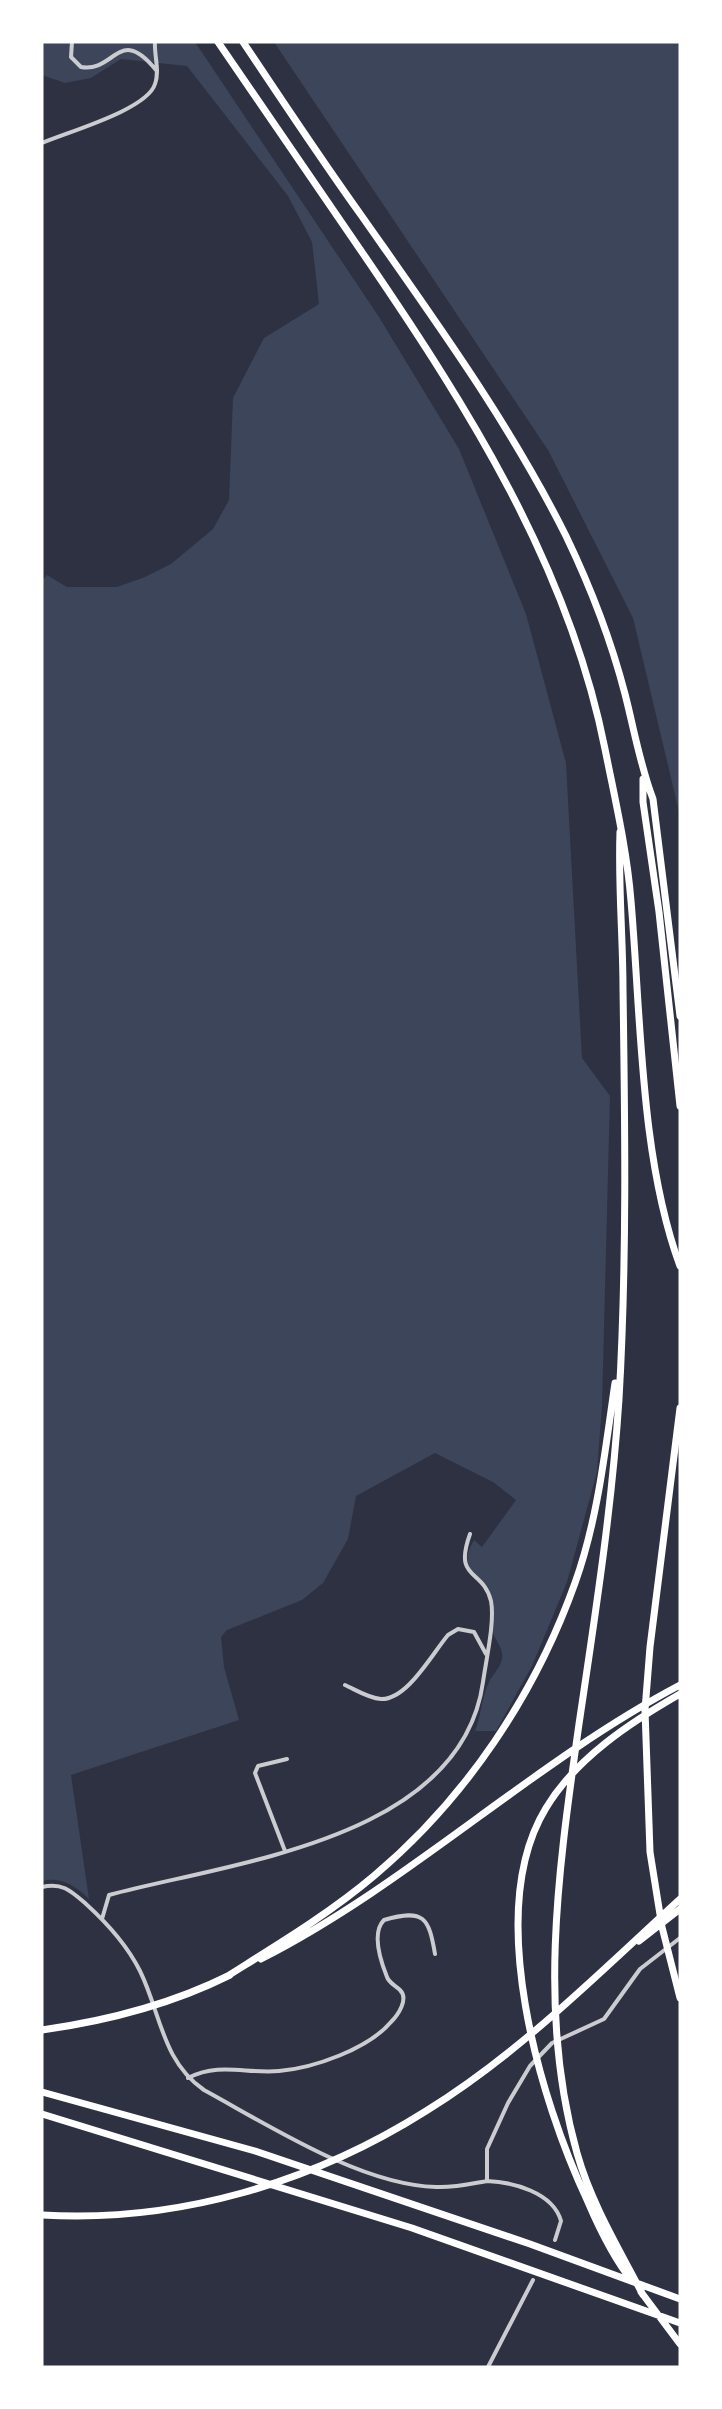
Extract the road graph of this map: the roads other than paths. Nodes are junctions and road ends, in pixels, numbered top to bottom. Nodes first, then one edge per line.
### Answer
1 (72, 42) edge
2 (155, 42) edge
3 (218, 42) edge
4 (243, 42) edge
5 (156, 71) junction
6 (42, 143) edge
7 (643, 773) junction
8 (620, 832) junction
9 (680, 1016) edge
10 (680, 1106) edge
11 (680, 1266) edge
12 (621, 1342) junction
13 (680, 1408) edge
14 (470, 1534) dead end
15 (486, 1654) junction
16 (345, 1685) dead end
17 (680, 1685) edge
18 (680, 1694) edge
19 (287, 1759) dead end
20 (285, 1851) junction
21 (42, 1887) edge
22 (680, 1899) edge
23 (680, 1910) edge
24 (102, 1919) junction
25 (680, 1938) edge
26 (435, 1954) dead end
27 (671, 1964) junction
28 (597, 1974) junction
29 (226, 1977) junction
30 (680, 1987) edge
31 (680, 1998) edge
32 (42, 2030) edge
33 (189, 2078) junction
34 (42, 2092) edge
35 (42, 2114) edge
36 (487, 2181) junction
37 (42, 2215) edge
38 (609, 2238) junction
39 (555, 2240) dead end
40 (532, 2280) dead end
41 (680, 2299) edge
42 (680, 2323) edge
43 (680, 2344) edge
44 (488, 2367) edge

1 - 5 street
2 - 5 street
3 - 8 highway
4 - 7 highway
5 - 6 street
7 - 9 highway
7 - 10 highway
8 - 11 highway
8 - 12 highway
12 - 29 highway
12 - 38 highway
13 - 27 highway
14 - 15 street
15 - 16 street
15 - 20 street
17 - 29 highway
18 - 38 highway
19 - 20 street
20 - 24 street
21 - 24 street
22 - 28 highway
23 - 28 highway
24 - 33 street
25 - 36 street
26 - 33 street
27 - 30 highway
27 - 31 highway
28 - 37 highway
29 - 32 highway
33 - 36 street
34 - 41 highway
35 - 42 highway
36 - 39 street
38 - 43 highway
40 - 44 street

